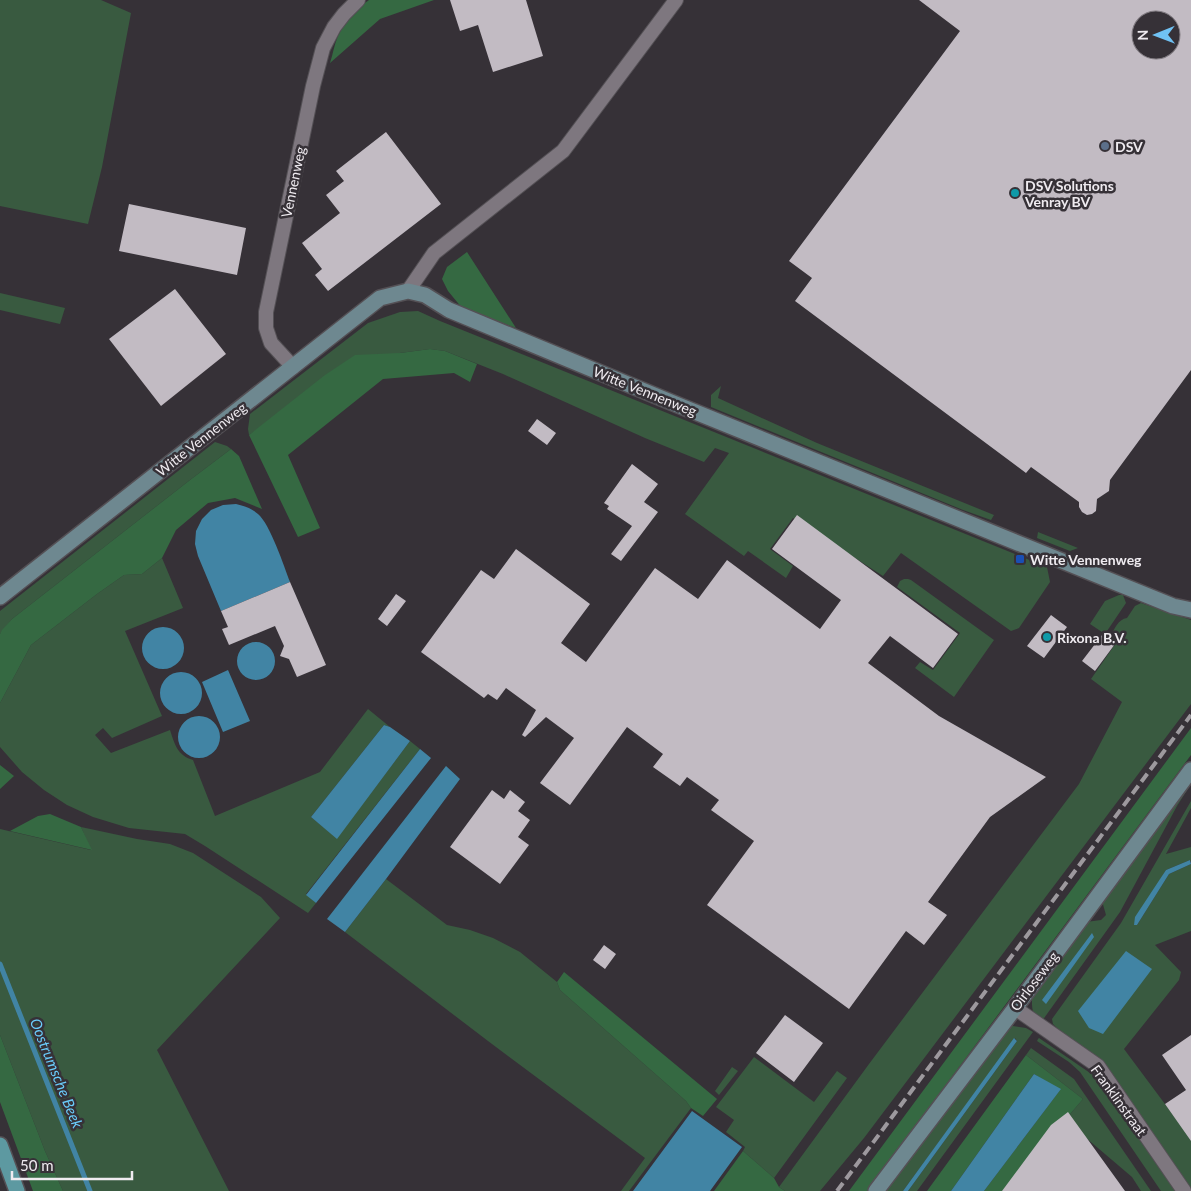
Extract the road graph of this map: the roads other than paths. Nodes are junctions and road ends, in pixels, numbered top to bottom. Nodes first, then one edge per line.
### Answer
1 (358, 0) edge
2 (676, 0) edge
3 (408, 291) junction
4 (292, 367) junction
5 (0, 597) edge
6 (1191, 610) edge
7 (1191, 770) edge
8 (1015, 1008) junction
9 (0, 1145) edge
10 (17, 1191) edge
11 (876, 1191) edge
12 (1184, 1191) edge

1 - 4 street, Vennenweg
2 - 3 street
3 - 4 street, Witte Vennenweg
3 - 6 street, Witte Vennenweg
4 - 5 street, Witte Vennenweg
7 - 8 street, Oirloseweg
8 - 11 street, Oirloseweg
8 - 12 street, Franklinstraat
9 - 10 main road

